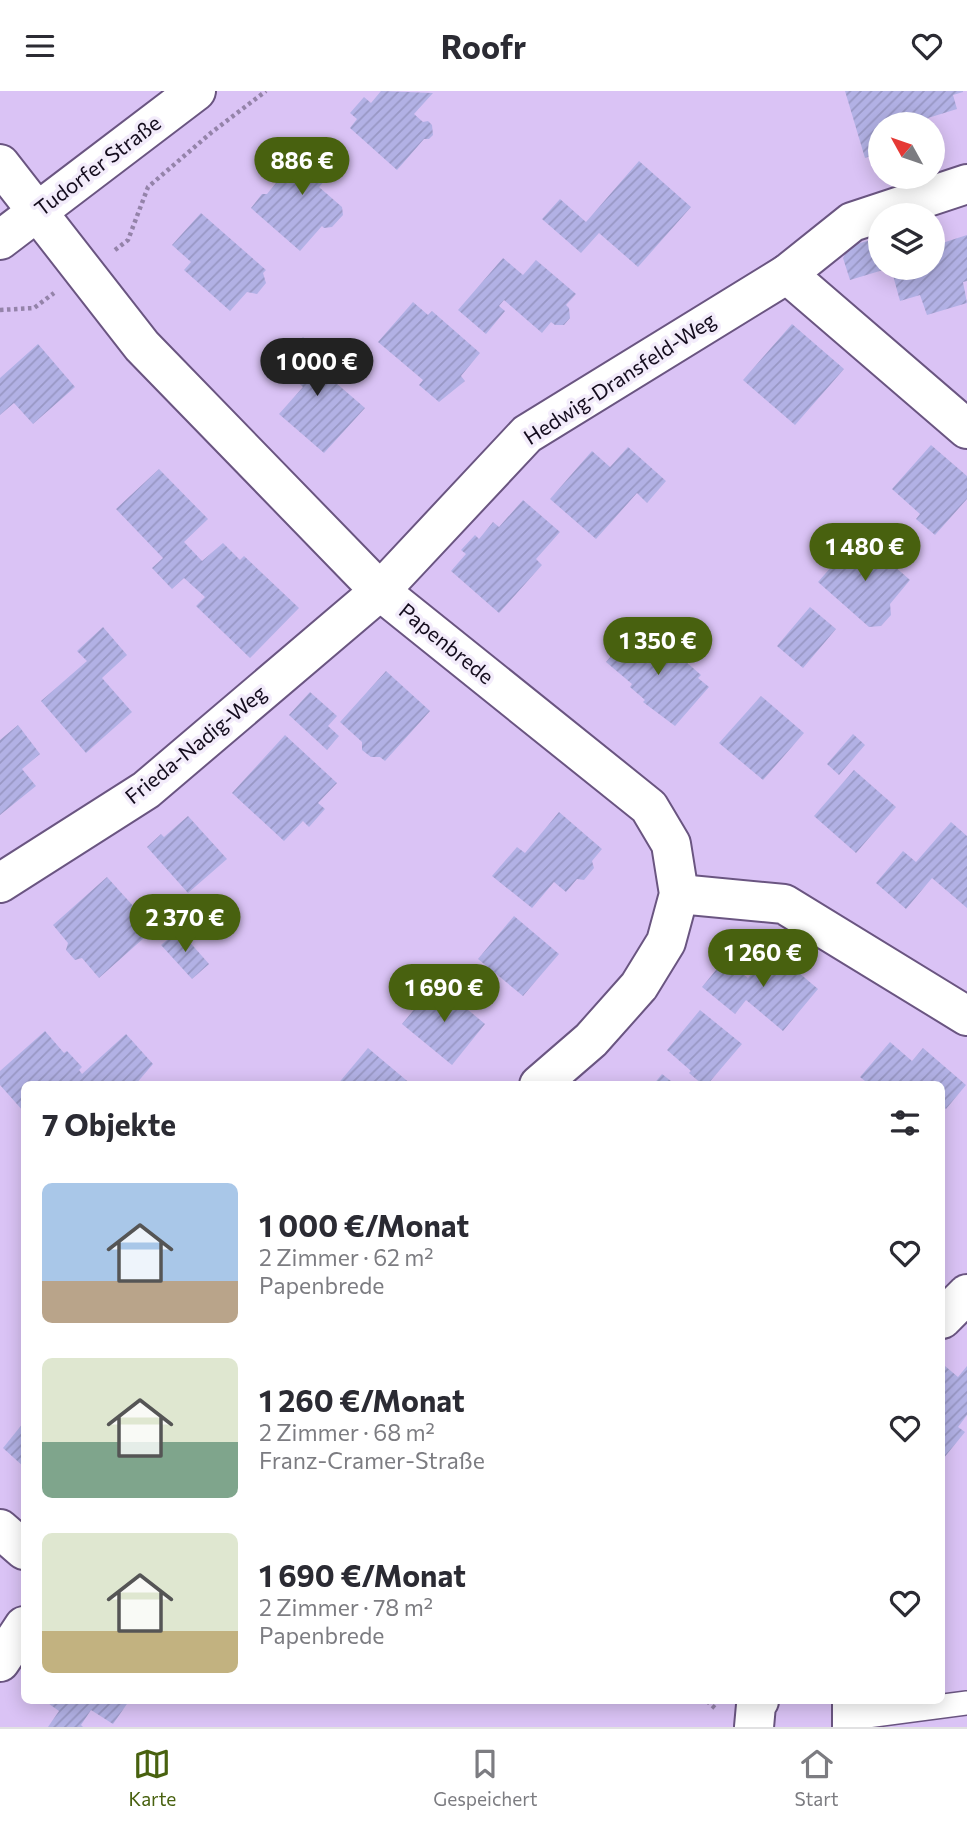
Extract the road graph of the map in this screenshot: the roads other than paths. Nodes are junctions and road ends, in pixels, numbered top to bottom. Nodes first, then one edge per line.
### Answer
1 (196, 91) edge
2 (0, 164) edge
3 (967, 184) edge
4 (37, 212) junction
5 (0, 240) edge
6 (787, 274) junction
7 (967, 429) edge
8 (380, 591) junction
9 (0, 884) edge
10 (680, 894) junction
11 (967, 1016) edge
12 (545, 1081) edge
13 (967, 1294) edge
14 (945, 1316) edge
15 (0, 1529) edge
16 (21, 1548) edge
17 (21, 1630) edge
18 (0, 1662) edge
19 (967, 1703) edge
20 (757, 1704) edge
21 (852, 1715) edge
22 (754, 1727) edge

1 - 4 street, Tudorfer Straße
2 - 4 street, Papenbrede
3 - 6 street, Hedwig-Dransfeld-Weg
4 - 5 street, Tudorfer Straße
4 - 8 street, Papenbrede
6 - 7 street
6 - 8 street, Hedwig-Dransfeld-Weg
8 - 9 street, Frieda-Nadig-Weg
8 - 10 street, Papenbrede
10 - 11 street
10 - 12 street, Papenbrede
13 - 14 street
15 - 16 street
17 - 18 street
19 - 21 lane
20 - 22 street

